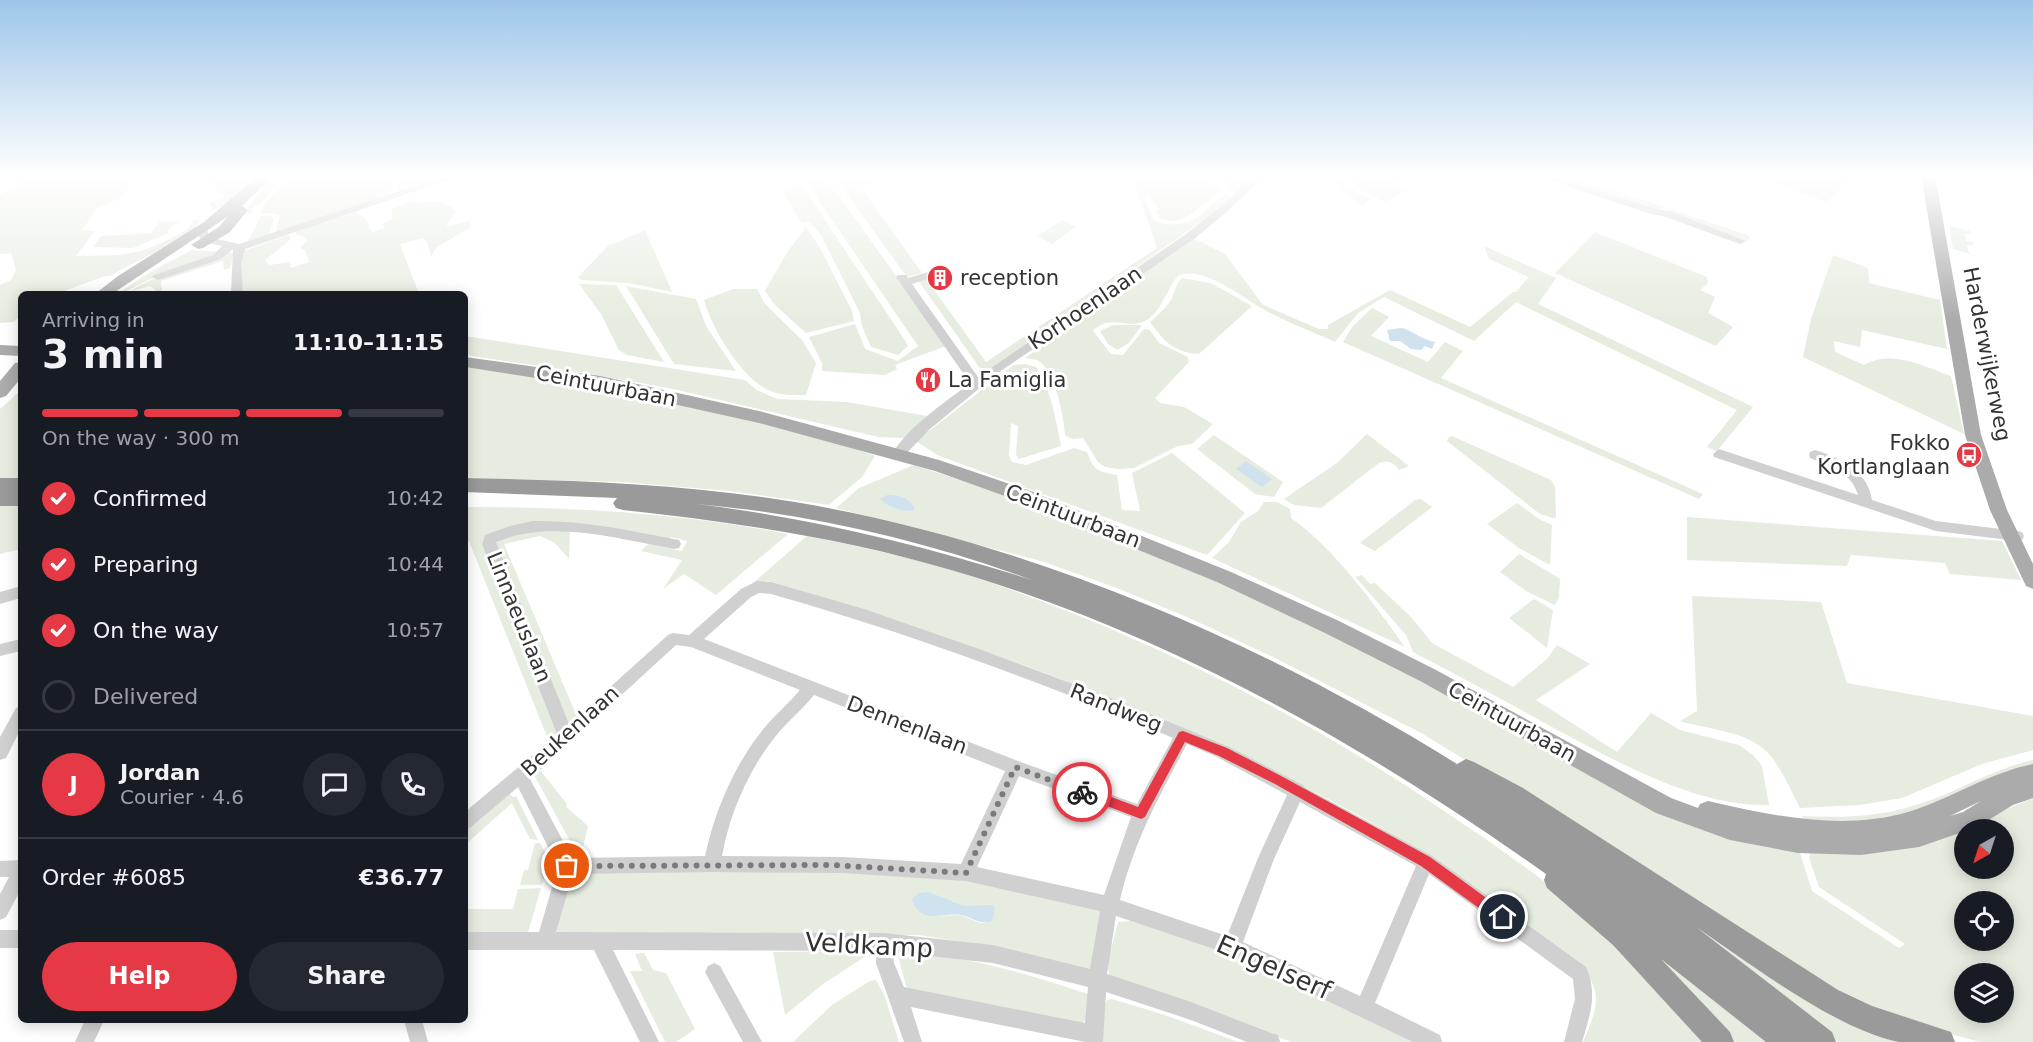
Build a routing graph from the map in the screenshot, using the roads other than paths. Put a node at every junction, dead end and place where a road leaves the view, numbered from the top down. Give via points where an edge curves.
1 (231, 224) edge
2 (303, 224) edge
3 (1204, 224) edge
4 (1694, 224) edge
5 (1936, 224) edge
6 (1942, 224) edge
7 (222, 235) junction
8 (1741, 241) dead end
9 (945, 270) dead end
10 (158, 277) dead end
11 (106, 291) edge
12 (117, 291) edge
13 (237, 291) edge
14 (0, 338) edge
15 (18, 339) edge
16 (0, 350) edge
17 (18, 351) edge
18 (468, 362) edge
19 (18, 371) edge
20 (976, 383) junction
21 (18, 384) edge
22 (0, 392) edge
23 (0, 404) edge
24 (1719, 454) dead end
25 (897, 455) junction
26 (1815, 455) dead end
27 (0, 484) edge
28 (468, 484) edge
29 (18, 485) edge
30 (468, 498) edge
31 (0, 499) edge
32 (18, 499) edge
33 (1866, 504) junction
34 (799, 518) junction
35 (833, 524) junction
36 (2014, 535) junction
37 (674, 544) dead end
38 (2033, 564) edge
39 (2033, 581) edge
40 (18, 593) edge
41 (0, 598) edge
42 (673, 639) joint
43 (692, 641) junction
44 (18, 646) edge
45 (0, 650) edge
46 (810, 688) junction
47 (18, 719) edge
48 (1374, 726) junction
49 (566, 736) junction
50 (1183, 736) junction
51 (0, 753) edge
52 (1396, 758) junction
53 (1015, 767) junction
54 (2033, 774) edge
55 (521, 777) junction
56 (2033, 788) edge
57 (1297, 790) junction
58 (1638, 790) junction
59 (1141, 813) junction
60 (468, 819) edge
61 (1426, 862) junction
62 (712, 864) junction
63 (567, 866) junction
64 (0, 869) edge
65 (18, 870) edge
66 (966, 873) junction
67 (18, 876) edge
68 (1110, 905) junction
69 (0, 911) edge
70 (0, 939) edge
71 (18, 939) edge
72 (598, 939) junction
73 (468, 941) edge
74 (545, 941) junction
75 (884, 942) junction
76 (1232, 946) junction
77 (714, 972) dead end
78 (1097, 980) junction
79 (898, 995) junction
80 (1364, 1007) junction
81 (94, 1023) edge
82 (414, 1023) edge
83 (1094, 1038) edge
84 (1262, 1041) edge
85 (84, 1042) edge
86 (419, 1042) edge
87 (650, 1042) edge
88 (753, 1042) edge
89 (913, 1042) edge
90 (1433, 1042) edge
91 (1573, 1042) edge
92 (1720, 1042) edge
93 (1788, 1042) edge
94 (1822, 1042) edge
95 (1941, 1042) edge

1 - 7 main road
2 - 7 street via 273,233
3 - 20 street, Korhoenlaan
4 - 8 street
5 - 36 main road, Harderwijkerweg via 1973,435 1984,474
6 - 36 main road, Harderwijkerweg via 1980,436
7 - 10 street via 217,257
7 - 11 main road via 145,264
7 - 12 main road
7 - 13 street via 236,264
9 - 20 street via 904,280
14 - 15 main road
16 - 17 main road
18 - 25 main road, Ceintuurbaan via 601,382 759,417
19 - 22 main road
20 - 25 street, Korhoenlaan via 908,440
21 - 23 main road
24 - 33 street
25 - 58 main road, Ceintuurbaan via 1022,495 1235,582 1429,676
26 - 33 street via 1857,477 1866,492
27 - 29 highway
28 - 34 highway via 627,490 749,503
30 - 34 highway via 614,502
31 - 32 highway
33 - 36 street via 1936,526
34 - 35 highway
35 - 48 highway via 991,557 1127,605 1273,671
35 - 52 highway via 1014,581 1118,619 1262,685
36 - 38 main road, Harderwijkerweg
36 - 39 main road, Harderwijkerweg
37 - 49 street, Linnaeuslaan via 567,525 524,528 490,539
40 - 41 street
42 - 43 street, Dennenlaan
42 - 49 street, Beukenlaan
43 - 46 street, Dennenlaan
43 - 50 street, Randweg via 746,593 757,587 771,588 974,653
44 - 45 street
46 - 53 street, Dennenlaan
46 - 62 street via 770,732 740,778 725,813
47 - 51 street
48 - 94 highway via 1592,866
48 - 95 highway via 1484,777 1829,999 1868,1018
49 - 55 street, Beukenlaan
50 - 57 street, Randweg
50 - 59 street
52 - 92 highway via 1592,909 1654,968
52 - 93 highway via 1575,878
53 - 59 street, Dennenlaan
53 - 66 street
54 - 58 main road, Ceintuurbaan via 1907,822 1863,829 1751,822
55 - 60 street, Beukenlaan
55 - 63 street
56 - 58 main road, Ceintuurbaan via 2006,798 1969,820 1919,836 1861,844 1798,842 1730,830 1664,806
57 - 61 street, Randweg
57 - 76 street
59 - 68 street
61 - 80 street
61 - 91 street, Randweg via 1580,973 1586,988 1585,1003
62 - 63 street
62 - 66 street via 843,865
63 - 74 street
64 - 65 street
66 - 68 street
67 - 69 street
68 - 76 street, Engelserf
68 - 78 street
70 - 71 street
72 - 74 street, Veldkamp
72 - 75 street, Veldkamp
72 - 87 street
73 - 74 street, Veldkamp
75 - 78 street, Veldkamp via 993,954
75 - 79 street via 885,963
76 - 80 street, Engelserf
77 - 88 street
78 - 83 street
78 - 84 street, Veldkamp via 1191,1011
79 - 83 street
79 - 89 street
80 - 90 street, Engelserf
81 - 85 street
82 - 86 street

